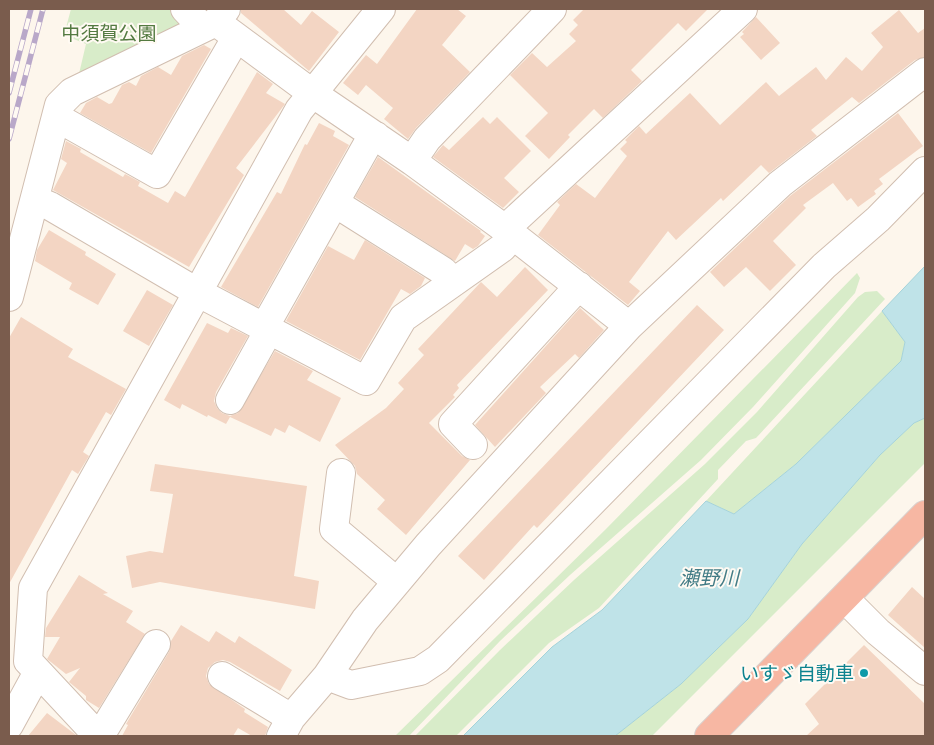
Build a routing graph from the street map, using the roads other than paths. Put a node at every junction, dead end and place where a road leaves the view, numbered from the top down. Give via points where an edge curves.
1 (381, 9) edge
2 (552, 9) edge
3 (743, 9) edge
4 (213, 21) edge
5 (925, 72) edge
6 (312, 94) junction
7 (56, 117) junction
8 (376, 136) junction
9 (412, 161) junction
10 (925, 171) edge
11 (36, 200) junction
12 (335, 203) junction
13 (509, 232) junction
14 (454, 282) junction
15 (579, 286) junction
16 (198, 292) junction
17 (9, 297) edge
18 (629, 326) junction
19 (267, 329) junction
20 (230, 400) dead end
21 (473, 445) dead end
22 (341, 473) dead end
23 (925, 516) edge
24 (397, 582) junction
25 (845, 599) junction
26 (156, 644) dead end
27 (925, 671) edge
28 (38, 672) junction
29 (222, 676) dead end
30 (327, 676) junction
31 (9, 725) edge
32 (286, 727) edge
33 (99, 736) edge
34 (708, 736) edge

1 - 6 street
2 - 9 street via 427,139
3 - 13 street
4 - 6 street
4 - 7 street via 72,92 59,105
4 - 7 street via 157,174
5 - 18 street via 780,184
6 - 8 street
6 - 16 street via 299,110
7 - 11 street
8 - 9 street
8 - 12 street via 367,145
9 - 13 street
10 - 30 street via 878,219 824,266 438,659 420,671 351,685
11 - 16 street
11 - 17 street
12 - 14 street via 443,271
12 - 19 street
13 - 14 street via 502,248
13 - 15 street
14 - 19 street via 403,318 366,381
15 - 18 street
15 - 21 street via 453,424
16 - 19 street
16 - 28 street via 33,588 28,661
18 - 24 street
19 - 20 street
22 - 24 street via 334,529
23 - 25 highway
24 - 30 street via 365,620
25 - 27 street
25 - 34 highway
26 - 33 street
28 - 31 street
28 - 33 street
29 - 32 street
30 - 32 street

